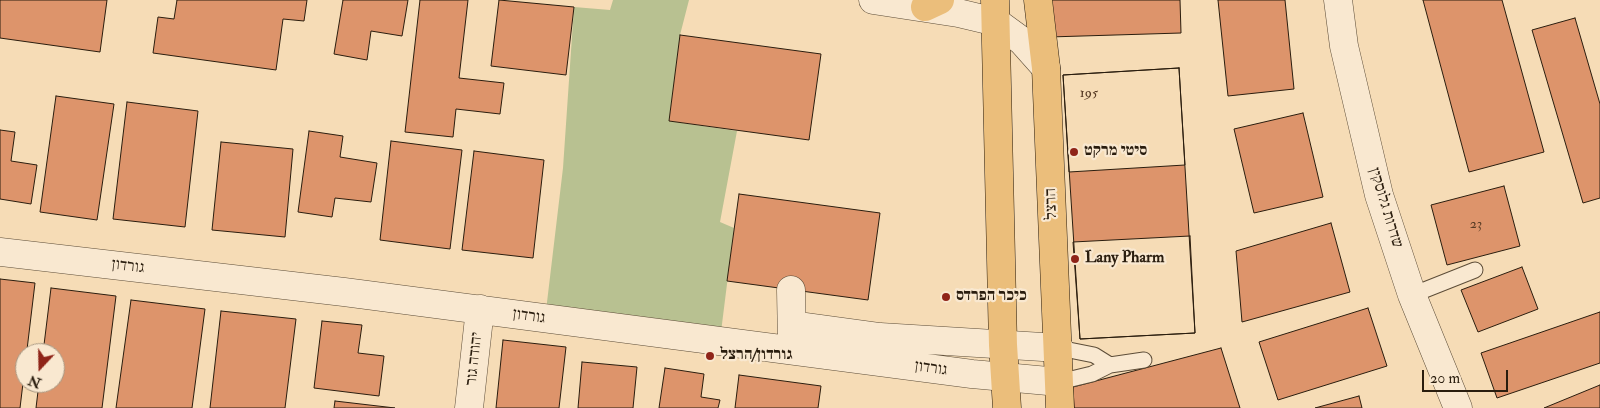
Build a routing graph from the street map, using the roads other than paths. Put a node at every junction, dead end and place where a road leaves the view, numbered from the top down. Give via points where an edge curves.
1 (873, 0) edge
2 (1038, 0) edge
3 (1338, 0) edge
4 (932, 4) edge
5 (995, 11) edge
6 (1046, 68) junction
7 (0, 252) edge
8 (1475, 270) dead end
9 (791, 290) dead end
10 (1412, 295) junction
11 (480, 309) junction
12 (792, 337) junction
13 (1003, 345) junction
14 (1059, 348) junction
15 (1144, 360) dead end
16 (1110, 365) junction
17 (1005, 378) junction
18 (1060, 395) edge
19 (469, 408) edge
20 (1007, 408) edge
21 (1458, 408) edge

1 - 4 street
2 - 6 main road, הרצל
3 - 10 street, שדרות גלוסקין via 1344,46 1379,195
4 - 5 street
5 - 6 street
5 - 13 main road
6 - 14 main road, הרצל
7 - 11 street, גורדון
8 - 10 lane
9 - 12 street
10 - 21 street, שדרות גלוסקין
11 - 12 street, גורדון
11 - 19 street, יהודה גור
12 - 13 street via 880,337
12 - 17 street, גורדון
13 - 14 street
13 - 17 main road
14 - 16 lane via 1094,355
14 - 18 main road, הרצל
15 - 16 lane
16 - 18 lane
17 - 18 street, גורדון
17 - 20 main road

